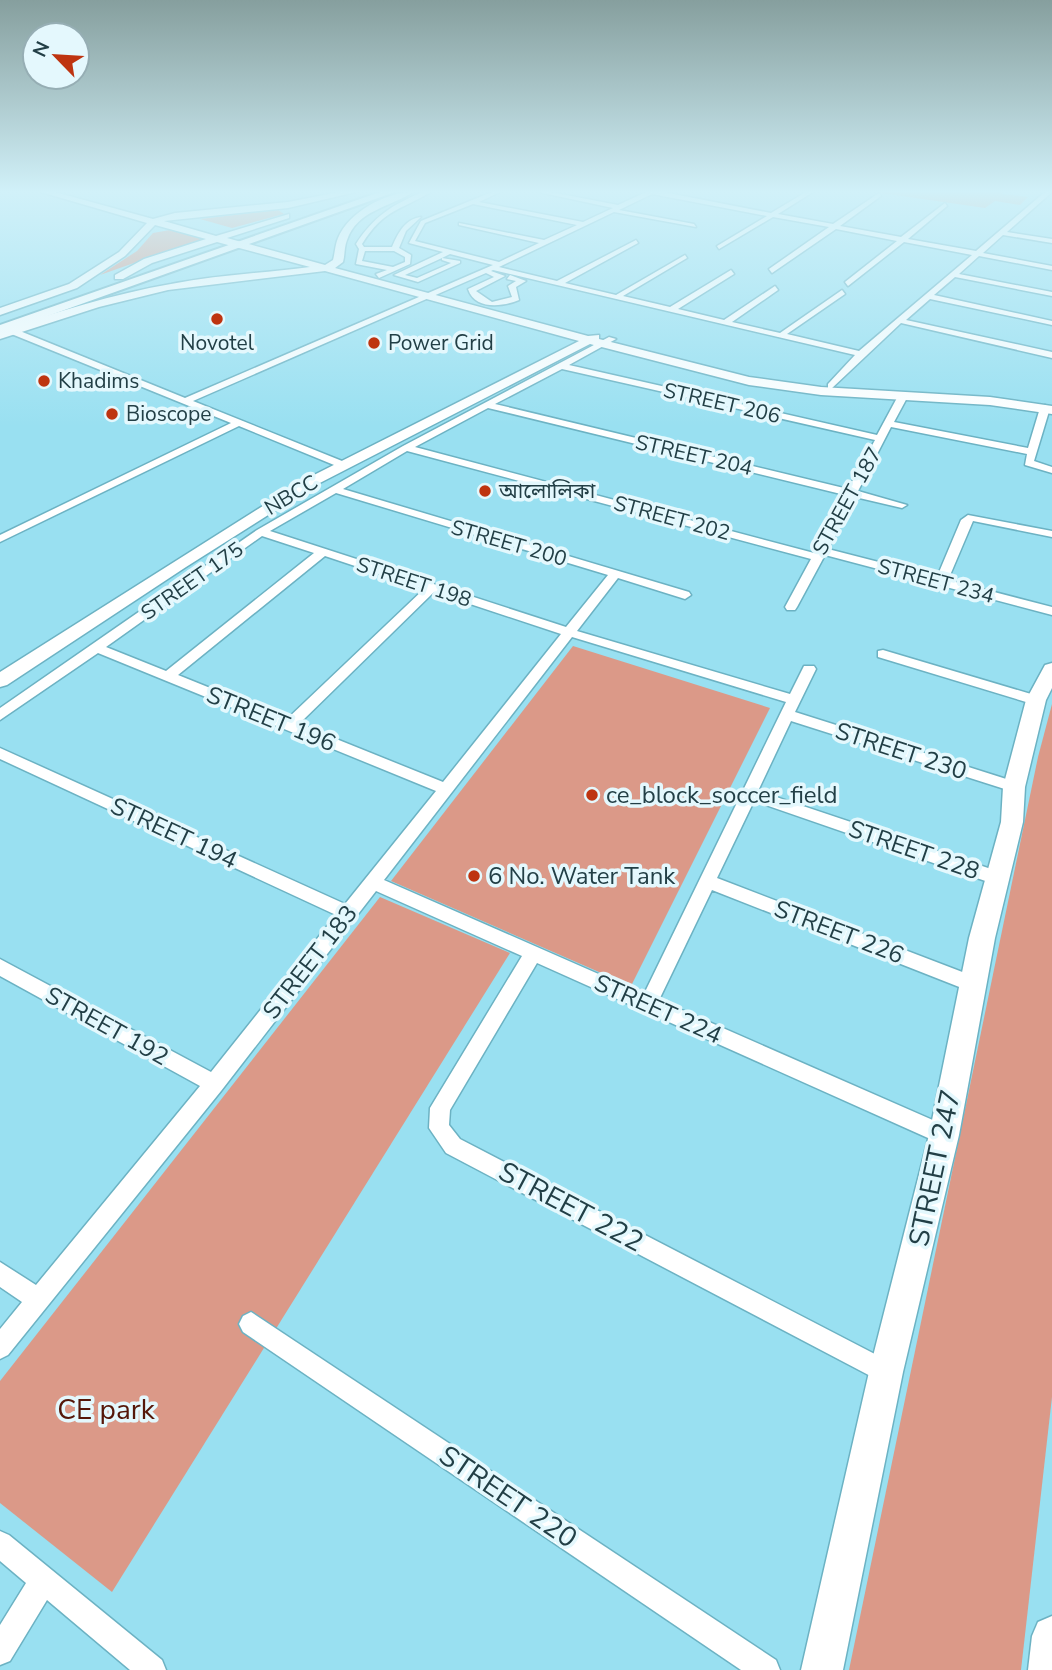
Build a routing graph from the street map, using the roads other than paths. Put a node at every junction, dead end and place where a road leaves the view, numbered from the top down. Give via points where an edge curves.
1 (98, 270) edge
2 (143, 270) edge
3 (157, 270) edge
4 (297, 270) edge
5 (346, 270) edge
6 (350, 270) edge
7 (388, 270) edge
8 (405, 270) edge
9 (409, 270) edge
10 (430, 270) edge
11 (487, 270) edge
12 (511, 270) edge
13 (584, 270) edge
14 (663, 270) edge
15 (864, 270) edge
16 (960, 270) edge
17 (483, 272) junction
18 (731, 272) dead end
19 (954, 275) junction
20 (501, 276) junction
21 (401, 278) junction
22 (559, 283) junction
23 (848, 284) dead end
24 (775, 288) dead end
25 (842, 292) dead end
26 (432, 294) junction
27 (1052, 294) edge
28 (928, 296) junction
29 (617, 297) junction
30 (671, 310) junction
31 (0, 312) edge
32 (0, 319) edge
33 (901, 321) junction
34 (725, 323) junction
35 (1052, 323) edge
36 (6, 330) edge
37 (0, 335) edge
38 (780, 336) junction
39 (594, 338) junction
40 (861, 354) junction
41 (1052, 355) edge
42 (562, 366) junction
43 (831, 386) junction
44 (903, 396) junction
45 (185, 401) junction
46 (486, 405) junction
47 (1049, 407) edge
48 (240, 422) junction
49 (888, 424) junction
50 (881, 439) junction
51 (406, 448) junction
52 (1032, 452) junction
53 (337, 462) junction
54 (1052, 470) edge
55 (333, 489) junction
56 (852, 493) junction
57 (902, 505) dead end
58 (261, 532) junction
59 (1052, 534) edge
60 (0, 539) edge
61 (323, 552) junction
62 (818, 554) junction
63 (615, 574) junction
64 (941, 582) junction
65 (432, 588) junction
66 (685, 595) dead end
67 (791, 607) dead end
68 (1052, 611) edge
69 (568, 632) junction
70 (97, 648) junction
71 (883, 654) dead end
72 (0, 663) edge
73 (809, 669) dead end
74 (1052, 669) edge
75 (167, 677) junction
76 (0, 681) edge
77 (1036, 700) junction
78 (792, 707) junction
79 (0, 715) edge
80 (289, 726) junction
81 (0, 753) edge
82 (1014, 787) junction
83 (446, 789) junction
84 (751, 794) junction
85 (997, 878) junction
86 (707, 881) junction
87 (373, 883) junction
88 (348, 914) junction
89 (533, 954) junction
90 (0, 967) edge
91 (972, 984) junction
92 (648, 1005) junction
93 (214, 1084) junction
94 (944, 1135) junction
95 (0, 1273) edge
96 (38, 1300) junction
97 (251, 1324) dead end
98 (0, 1348) edge
99 (886, 1372) junction
100 (0, 1544) edge
101 (43, 1581) junction
102 (1052, 1636) edge
103 (0, 1651) edge
104 (152, 1670) edge
105 (766, 1670) edge
106 (822, 1670) edge
107 (1049, 1670) edge

1 - 31 street via 73,286
2 - 32 main road
3 - 36 main road
4 - 36 street via 160,289
5 - 26 street
6 - 21 street
7 - 21 street
8 - 21 street
9 - 21 street via 398,275
10 - 21 street
11 - 17 street
12 - 22 street
13 - 22 street
14 - 29 street
15 - 23 street
16 - 19 street
17 - 20 street
17 - 26 street
18 - 30 street
19 - 27 street
19 - 28 street
20 - 20 street via 471,291 471,292 496,306 516,298 512,286 522,281
21 - 26 street
22 - 29 street
24 - 34 street
25 - 38 street
26 - 39 street
26 - 45 street
28 - 33 street
28 - 35 street
29 - 30 street
30 - 34 street
33 - 40 street
33 - 41 street
34 - 38 street
36 - 37 street
36 - 45 street
38 - 40 street
39 - 42 street, STREET 175
39 - 43 street via 747,374
39 - 44 street via 749,381
39 - 53 street, NBCC
40 - 43 street
42 - 46 street, STREET 175
42 - 50 street, STREET 206
43 - 47 street via 961,392
44 - 47 street
44 - 49 street, STREET 187
45 - 48 street
46 - 51 street, STREET 175
46 - 56 street, STREET 204
47 - 52 street
48 - 53 street
48 - 60 street
49 - 50 street, STREET 187
49 - 52 street
50 - 56 street, STREET 187
51 - 55 street, STREET 175
51 - 62 street, STREET 202
52 - 54 street via 1030,465
53 - 72 street via 74,613
53 - 76 street, NBCC
55 - 58 street, STREET 175
55 - 63 street, STREET 200
56 - 57 street, STREET 204
56 - 62 street, STREET 187
58 - 61 street, STREET 198
58 - 70 street, STREET 175
59 - 64 street via 972,517 966,520
61 - 65 street, STREET 198
61 - 75 street
62 - 64 street, STREET 234
62 - 67 street, STREET 187
63 - 66 street, STREET 200
63 - 69 street, STREET 183
64 - 68 street, STREET 234
65 - 69 street, STREET 198
65 - 80 street
69 - 78 street, STREET 230
69 - 83 street, STREET 183
70 - 75 street, STREET 196
70 - 79 street, STREET 175
71 - 77 street
73 - 78 street
74 - 77 street, STREET 247
75 - 80 street, STREET 196
77 - 82 street, STREET 247
78 - 82 street, STREET 230
78 - 84 street
80 - 83 street, STREET 196
81 - 88 street, STREET 194
82 - 85 street, STREET 247 via 1012,822
83 - 87 street, STREET 183
84 - 85 street, STREET 228
84 - 86 street
85 - 91 street, STREET 247
86 - 91 street, STREET 226
86 - 92 street
87 - 88 street, STREET 183
87 - 89 street, STREET 224
88 - 93 street, STREET 183
89 - 92 street, STREET 224
89 - 99 street, STREET 222 via 440,1108 439,1128 453,1146
90 - 93 street, STREET 192
91 - 94 street, STREET 247
92 - 94 street, STREET 224
93 - 96 street, STREET 183
94 - 99 street, STREET 247
95 - 96 street
96 - 98 street, STREET 183
97 - 105 street, STREET 220
99 - 106 street, STREET 247
100 - 101 street
101 - 103 street
101 - 104 street
102 - 107 street

